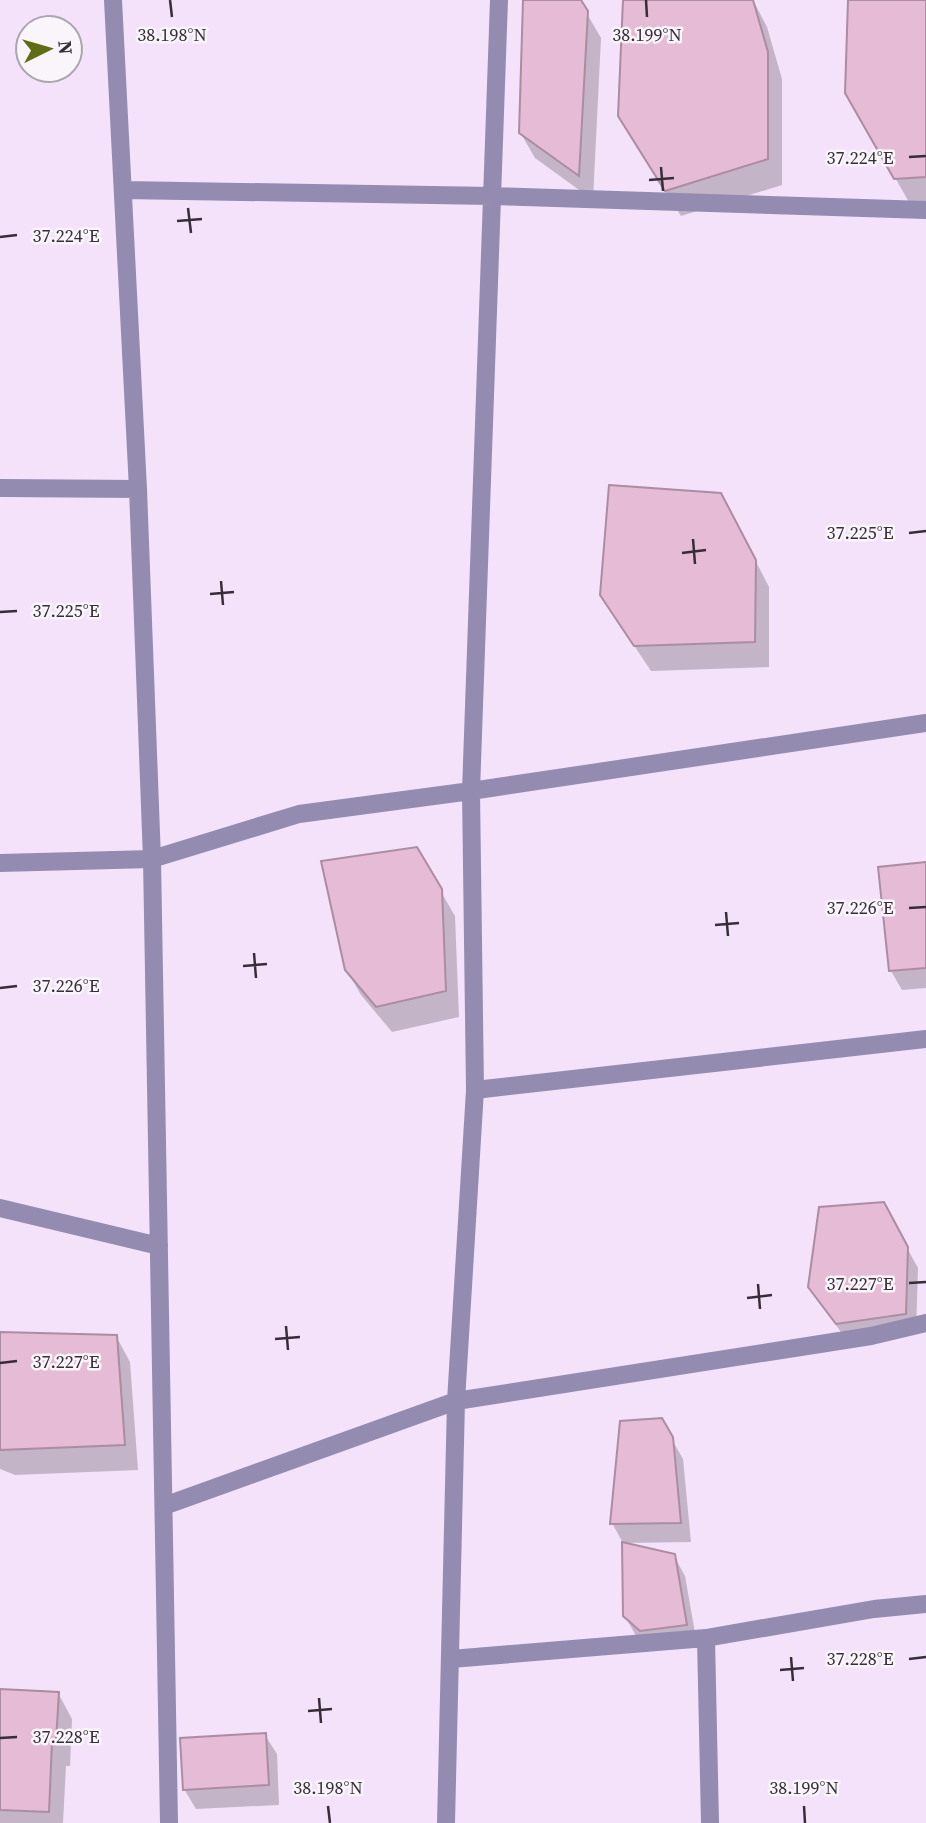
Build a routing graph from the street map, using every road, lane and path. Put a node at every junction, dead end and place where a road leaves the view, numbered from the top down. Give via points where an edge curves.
1 (113, 0) edge
2 (499, 0) edge
3 (124, 190) junction
4 (492, 197) junction
5 (926, 210) edge
6 (0, 488) edge
7 (138, 489) junction
8 (926, 723) edge
9 (471, 791) junction
10 (152, 859) junction
11 (0, 863) edge
12 (926, 1039) edge
13 (475, 1090) junction
14 (0, 1208) edge
15 (159, 1246) junction
16 (926, 1323) edge
17 (456, 1401) junction
18 (164, 1506) junction
19 (926, 1604) edge
20 (706, 1638) junction
21 (452, 1659) junction
22 (169, 1823) edge
23 (446, 1823) edge
24 (710, 1823) edge

1 - 3 street
2 - 4 street
3 - 4 street
3 - 7 street
4 - 5 street
4 - 9 street
6 - 7 street
7 - 10 street
8 - 9 street
9 - 10 street via 299,814
9 - 13 street
10 - 11 street
10 - 15 street
12 - 13 street
13 - 17 street
14 - 15 street
15 - 18 street
16 - 17 street via 871,1336
17 - 18 street
17 - 21 street
18 - 22 street
19 - 20 street
20 - 21 street
20 - 24 street
21 - 23 street

